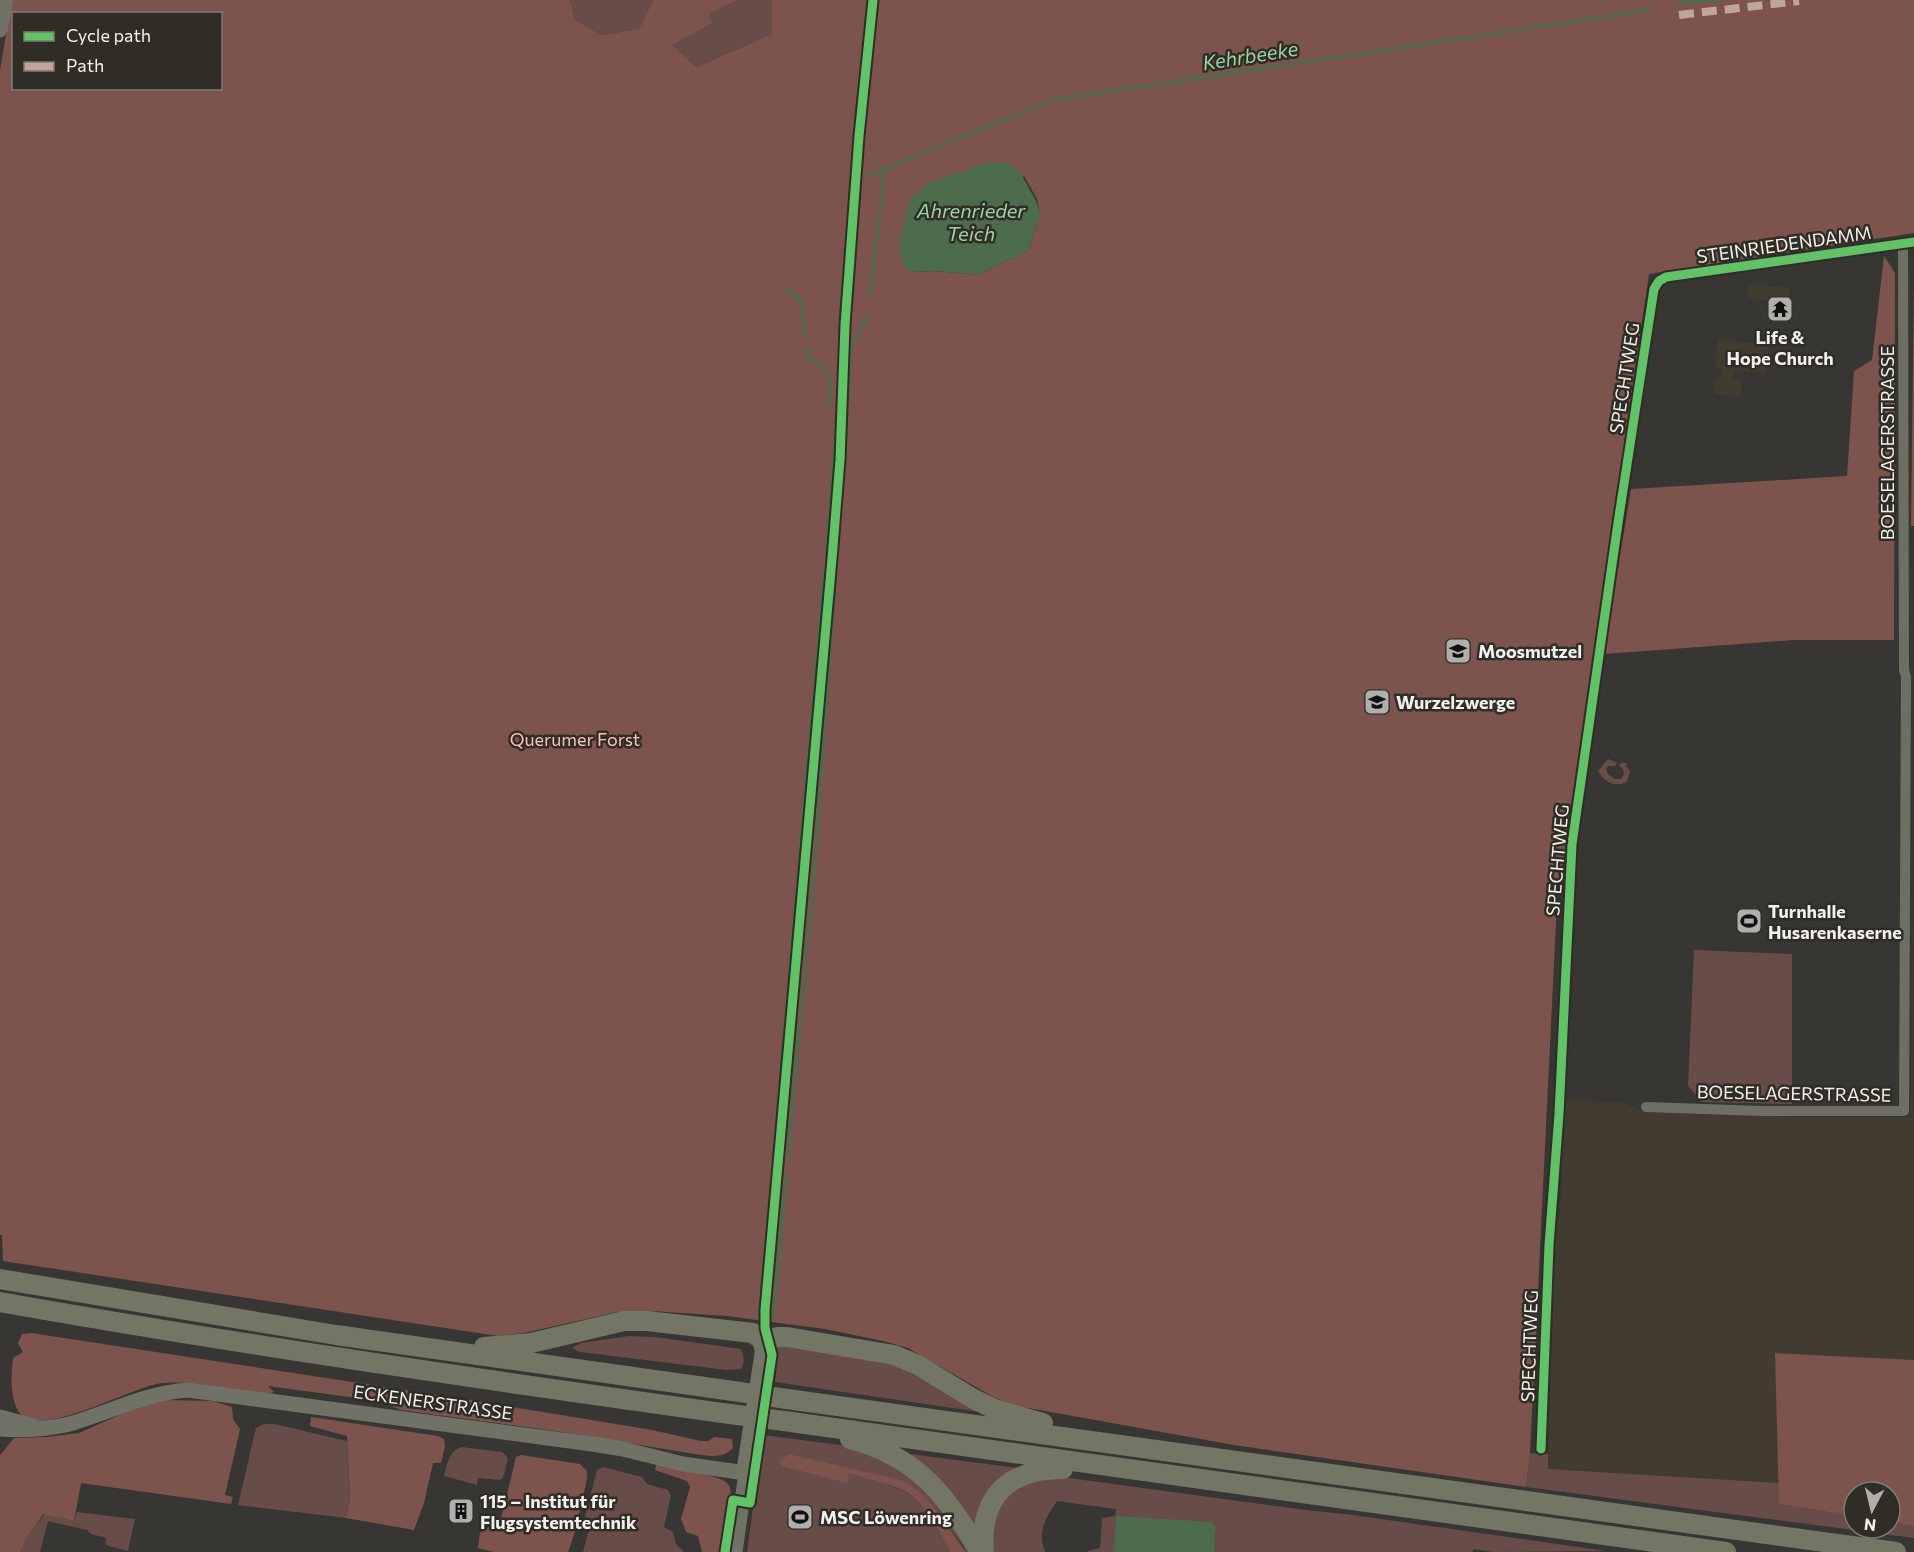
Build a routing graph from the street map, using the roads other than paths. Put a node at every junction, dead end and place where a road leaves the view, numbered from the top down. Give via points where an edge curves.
1 (6, 0) edge
2 (0, 30) edge
3 (1908, 243) edge
4 (1659, 281) joint
5 (1909, 571) edge
6 (1909, 1089) edge
7 (1646, 1107) dead end
8 (0, 1279) edge
9 (0, 1302) edge
10 (763, 1343) junction
11 (436, 1350) junction
12 (0, 1417) edge
13 (788, 1422) junction
14 (38, 1428) junction
15 (0, 1429) edge
16 (1099, 1442) junction
17 (1542, 1449) dead end
18 (1123, 1468) junction
19 (746, 1473) junction
20 (735, 1552) edge
21 (982, 1552) edge
22 (1726, 1552) edge
23 (1896, 1552) edge

1 - 2 main road
3 - 4 street, STEINRIEDENDAMM
3 - 5 street, BOESELAGERSTRASSE
4 - 17 street, SPECHTWEG via 1654,289 1621,501 1572,844 1549,1245
5 - 6 street, BOESELAGERSTRASSE via 1904,669
6 - 7 street, BOESELAGERSTRASSE via 1905,1111
8 - 11 highway
9 - 13 highway, bridge via 331,1358
10 - 11 highway via 750,1331 636,1321 606,1324 531,1343
10 - 16 highway via 782,1336 894,1355 992,1408 1068,1427
10 - 19 highway via 765,1351
11 - 16 highway, bridge
12 - 14 main road, ECKENERSTRASSE
13 - 18 highway
13 - 21 highway via 871,1446 913,1468 950,1504
14 - 15 main road, ECKENERSTRASSE
14 - 19 main road, ECKENERSTRASSE via 72,1424 150,1395 207,1391 592,1443 683,1464
16 - 23 highway
18 - 21 highway via 1045,1469 1013,1480 990,1507
18 - 22 highway
19 - 20 main road

